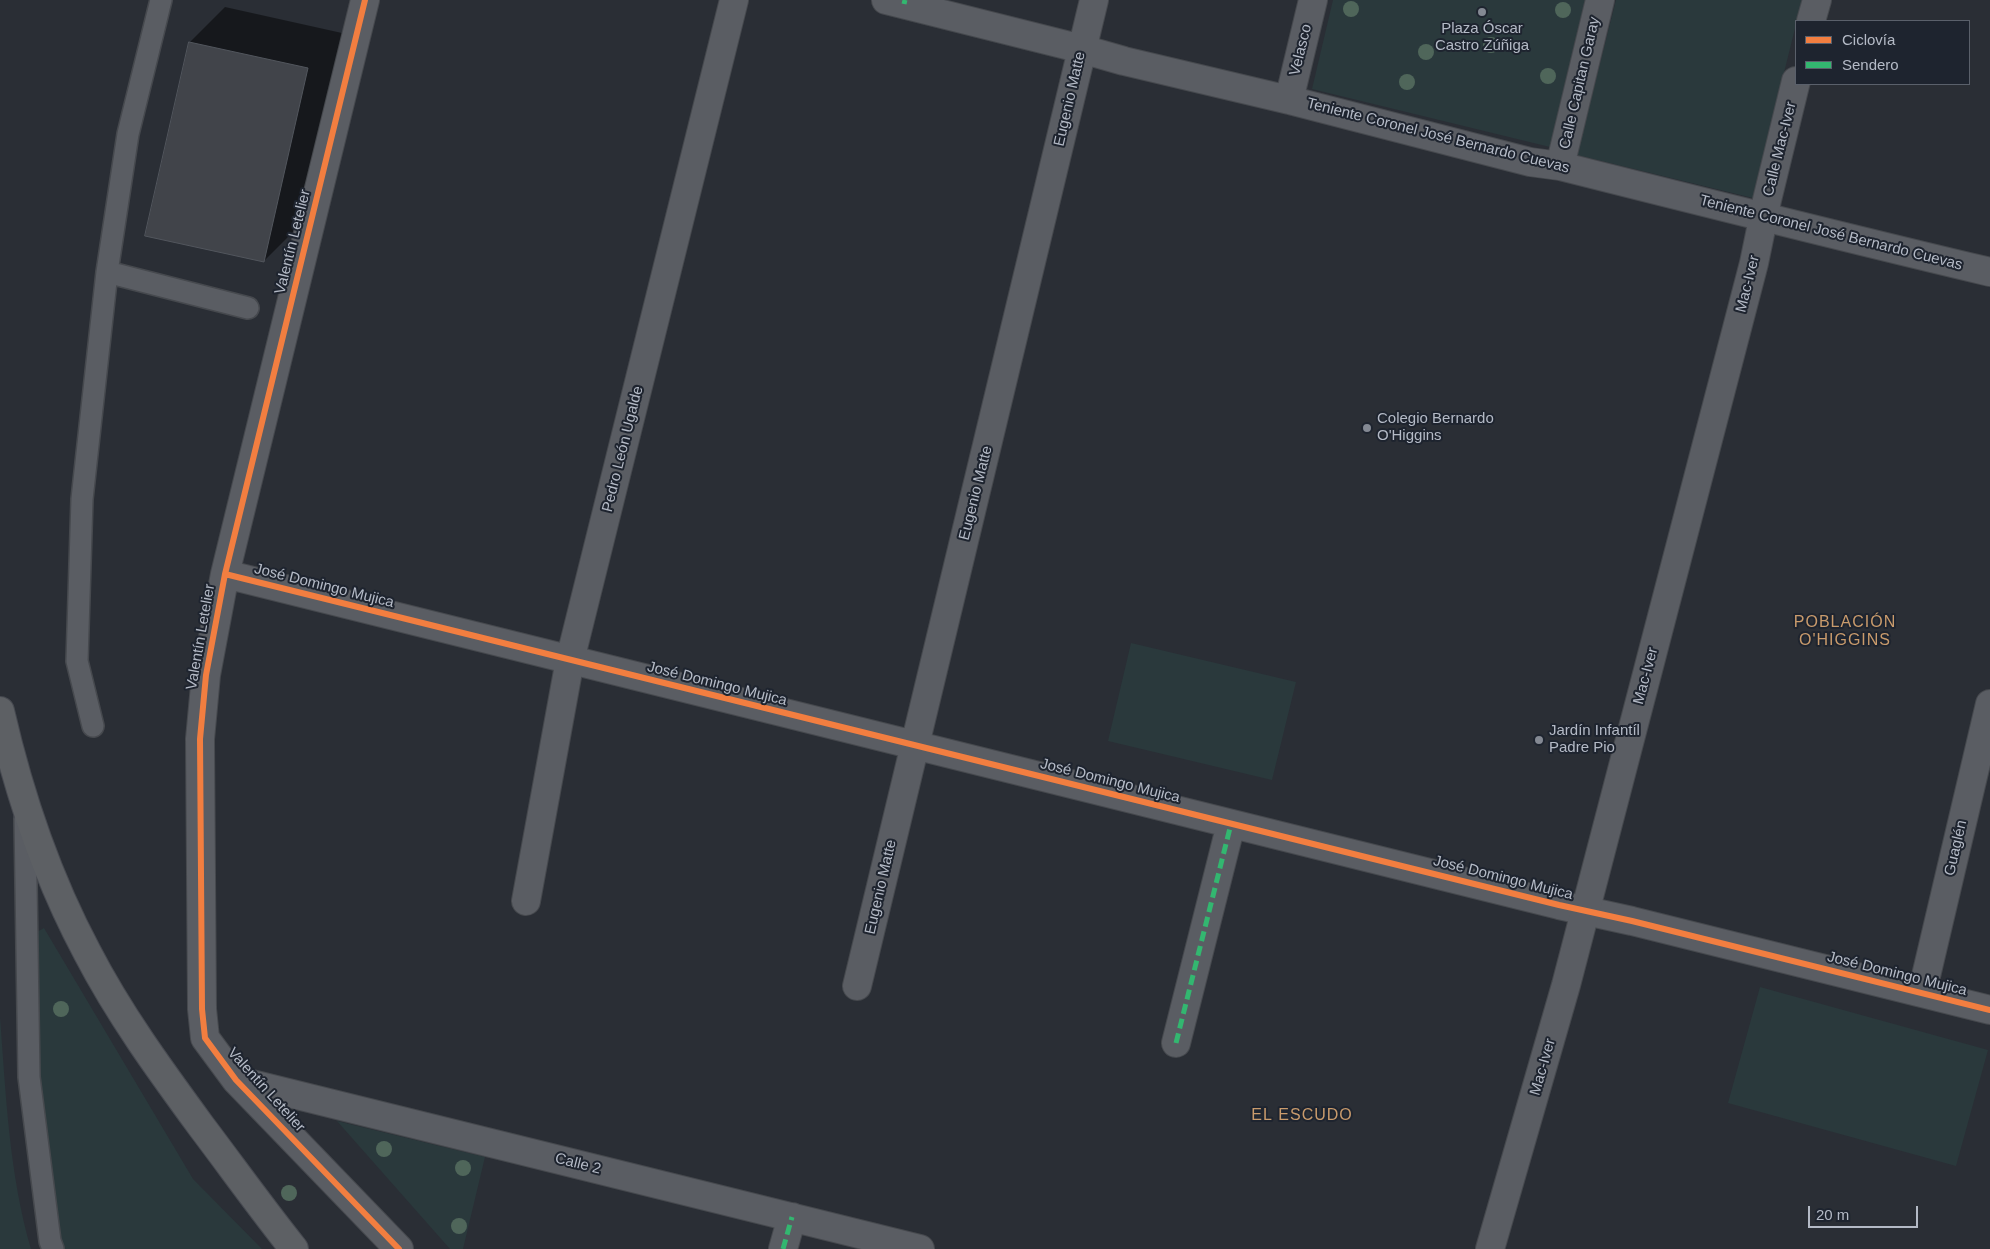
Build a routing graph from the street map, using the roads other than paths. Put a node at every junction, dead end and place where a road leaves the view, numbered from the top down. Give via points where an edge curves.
1 (161, 0) edge
2 (365, 0) edge
3 (734, 0) edge
4 (1094, 0) edge
5 (1313, 0) edge
6 (1600, 0) edge
7 (1816, 0) edge
8 (898, 1) edge
9 (1811, 20) edge
10 (1082, 49) junction
11 (1795, 85) edge
12 (1289, 100) junction
13 (1560, 166) junction
14 (1763, 216) junction
15 (107, 272) junction
16 (1990, 272) edge
17 (248, 308) dead end
18 (225, 574) junction
19 (570, 660) junction
20 (1990, 704) edge
21 (0, 711) edge
22 (93, 726) dead end
23 (914, 746) junction
24 (25, 801) junction
25 (1230, 824) junction
26 (526, 900) dead end
27 (1584, 910) junction
28 (857, 986) dead end
29 (1922, 993) junction
30 (1990, 1010) edge
31 (1176, 1043) dead end
32 (236, 1080) junction
33 (792, 1217) junction
34 (53, 1249) edge
35 (294, 1249) edge
36 (399, 1249) edge
37 (783, 1249) edge
38 (920, 1249) edge
39 (1490, 1249) edge

1 - 15 lane via 128,134
2 - 18 street, Valentín Letelier
3 - 19 street, Pedro León Ugalde
4 - 10 street, Eugenio Matte
5 - 12 street, Velasco
6 - 13 street, Calle Capitan Garay
7 - 9 street
8 - 10 street, Teniente Coronel José Bernardo Cuevas
10 - 12 street, Teniente Coronel José Bernardo Cuevas
10 - 23 street, Eugenio Matte
11 - 14 street, Calle Mac-Iver
12 - 13 street, Teniente Coronel José Bernardo Cuevas via 1530,162
13 - 14 street, Teniente Coronel José Bernardo Cuevas
14 - 16 street, Teniente Coronel José Bernardo Cuevas via 1800,228
14 - 27 street, Mac-Iver via 1754,263
15 - 17 lane
15 - 22 lane via 82,499 78,583 77,661
18 - 19 street, José Domingo Mujica
18 - 32 street, Valentín Letelier via 206,675 200,739 202,1009 205,1038
19 - 23 street, José Domingo Mujica
19 - 26 street, Pedro León Ugalde
20 - 29 street, Guaglén
21 - 24 highway
23 - 25 street, José Domingo Mujica
23 - 28 street, Eugenio Matte
24 - 34 lane via 29,1077
24 - 35 highway via 63,904 119,1010 156,1065
25 - 27 street, José Domingo Mujica
25 - 31 street
27 - 29 street, José Domingo Mujica
27 - 39 street, Mac-Iver via 1566,986
29 - 30 street, José Domingo Mujica
32 - 33 street, Calle 2
32 - 36 street, Valentín Letelier
33 - 37 street
33 - 38 street, Calle 2

